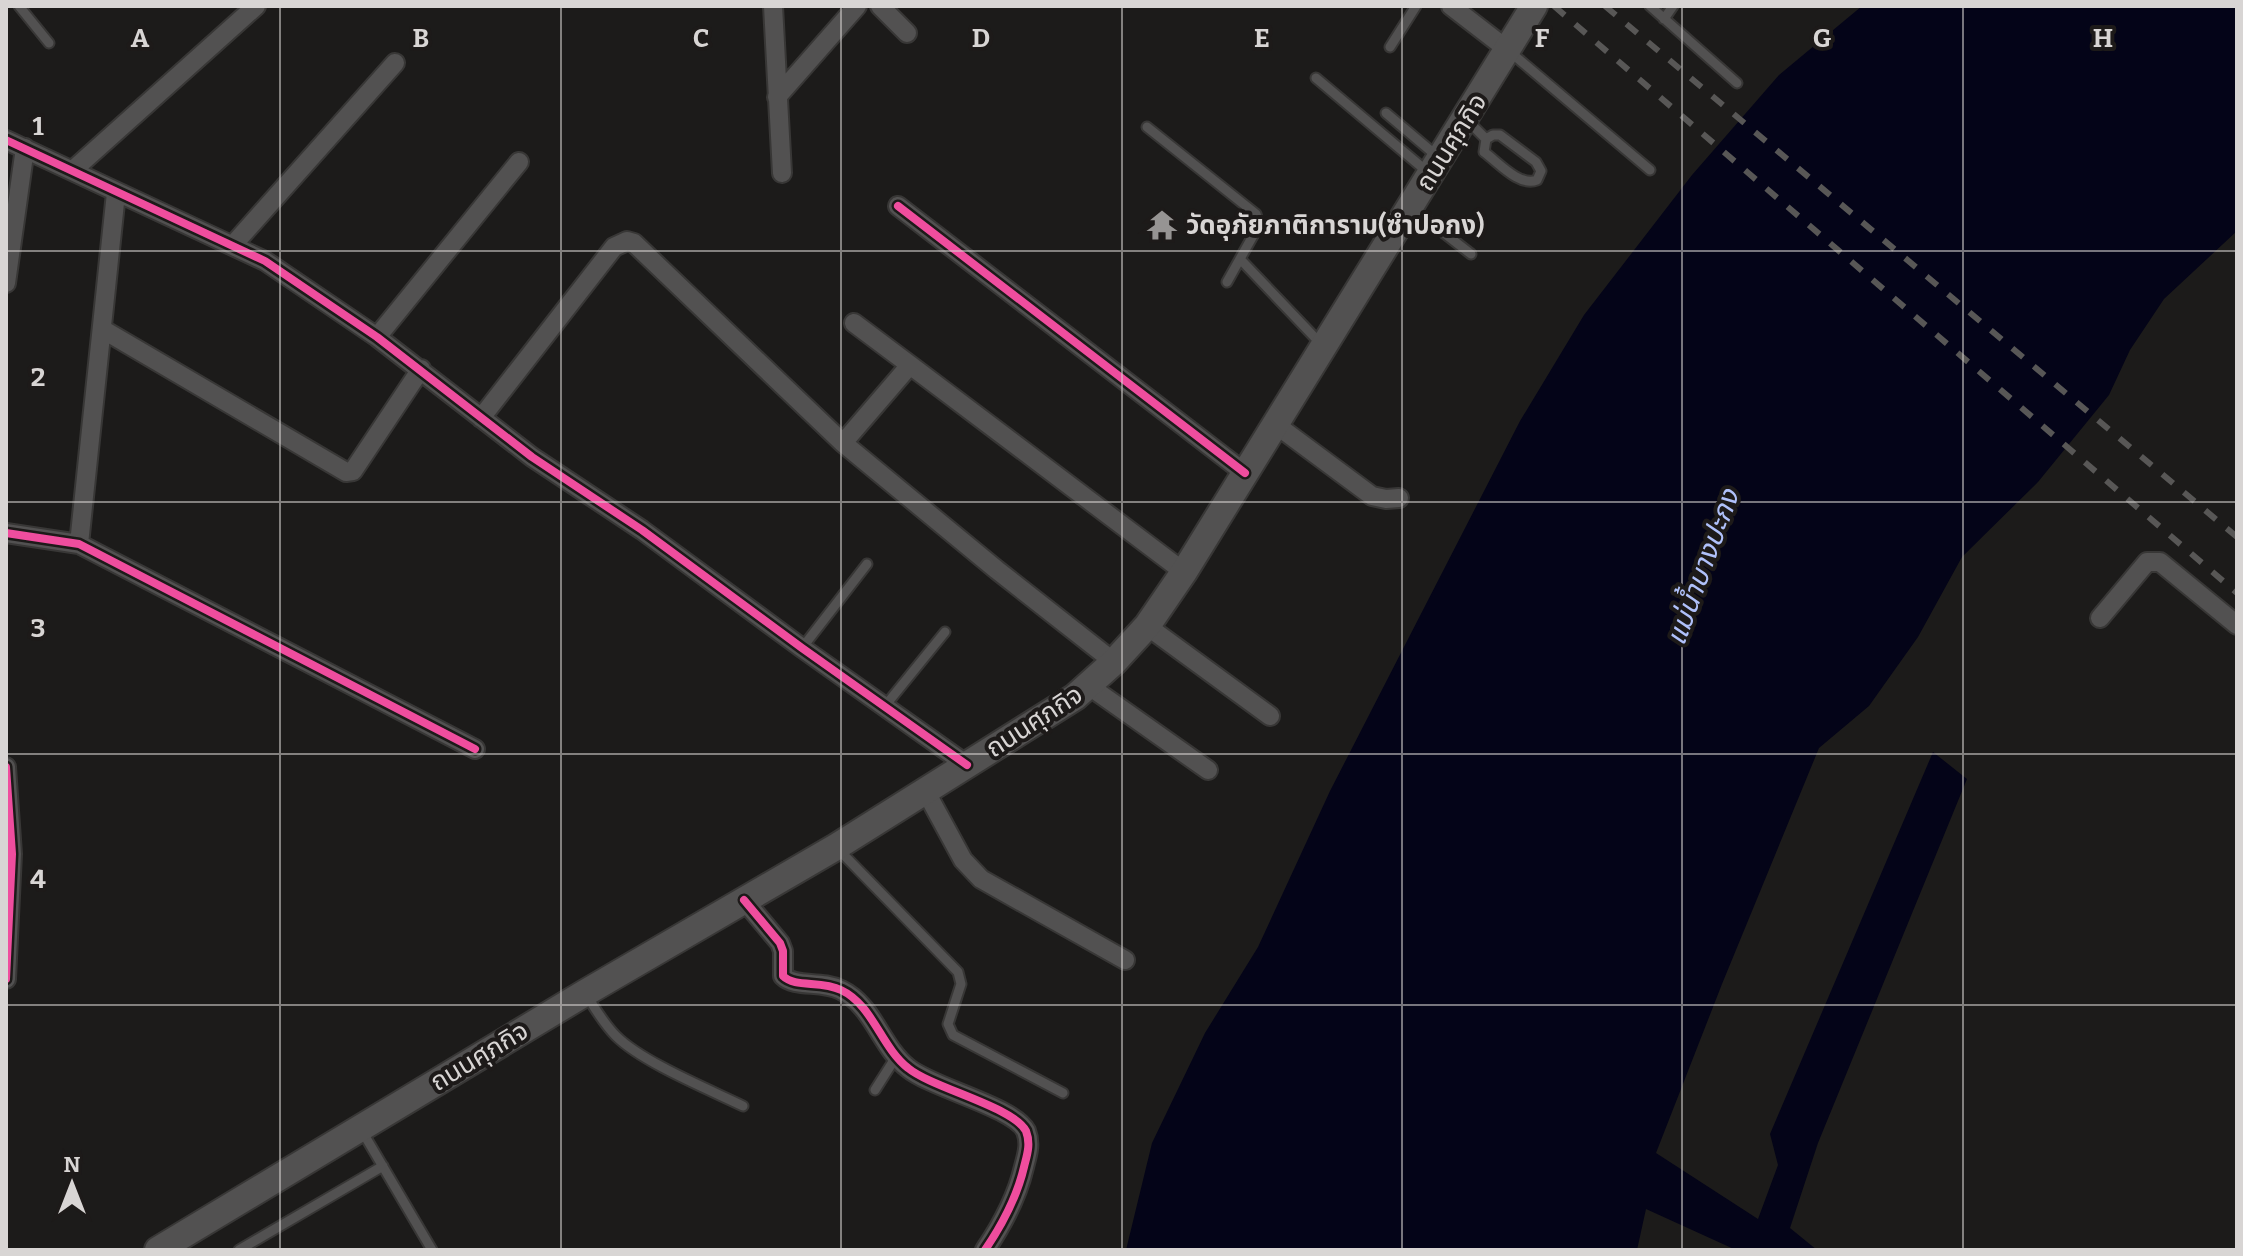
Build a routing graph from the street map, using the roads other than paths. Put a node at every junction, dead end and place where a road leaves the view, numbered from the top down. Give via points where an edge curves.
1 (19, 6) edge
2 (256, 6) edge
3 (773, 6) edge
4 (857, 6) edge
5 (880, 6) edge
6 (1416, 6) edge
7 (1451, 6) edge
8 (1534, 6) edge
9 (1650, 6) edge
10 (1673, 6) edge
11 (1664, 19) junction
12 (907, 33) dead end
13 (49, 43) dead end
14 (1390, 47) dead end
15 (1508, 50) junction
16 (395, 63) dead end
17 (1316, 78) dead end
18 (1737, 83) dead end
19 (777, 97) junction
20 (1386, 113) dead end
21 (1465, 119) junction
22 (1147, 127) dead end
23 (1486, 139) junction
24 (6, 140) edge
25 (25, 148) junction
26 (519, 162) dead end
27 (1435, 167) junction
28 (1650, 170) dead end
29 (72, 171) junction
30 (782, 173) dead end
31 (116, 193) junction
32 (898, 206) dead end
33 (1411, 207) junction
34 (233, 245) junction
35 (1471, 254) dead end
36 (1241, 260) junction
37 (1227, 282) dead end
38 (6, 283) edge
39 (854, 323) dead end
40 (102, 329) junction
41 (377, 337) junction
42 (1323, 347) junction
43 (910, 365) junction
44 (421, 369) junction
45 (481, 418) junction
46 (1275, 424) junction
47 (843, 443) junction
48 (1245, 473) junction
49 (1399, 498) dead end
50 (6, 533) edge
51 (79, 544) junction
52 (867, 564) dead end
53 (1184, 572) junction
54 (2100, 618) dead end
55 (2237, 625) edge
56 (1147, 626) junction
57 (945, 632) dead end
58 (802, 648) junction
59 (1114, 662) junction
60 (1089, 686) junction
61 (885, 706) junction
62 (1270, 716) dead end
63 (475, 749) dead end
64 (967, 765) junction
65 (6, 767) edge
66 (1208, 770) dead end
67 (925, 790) junction
68 (836, 847) junction
69 (744, 900) junction
70 (1125, 960) dead end
71 (6, 979) edge
72 (585, 993) junction
73 (896, 1057) junction
74 (875, 1090) dead end
75 (1063, 1093) dead end
76 (743, 1106) dead end
77 (360, 1128) junction
78 (383, 1166) junction
79 (158, 1250) edge
80 (239, 1250) edge
81 (432, 1250) edge
82 (985, 1250) edge

1 - 13 lane
2 - 29 street
3 - 19 street
4 - 19 street
5 - 12 street
6 - 14 lane
7 - 15 street
8 - 15 main road, ถนนศุภกิจ
9 - 11 lane
10 - 11 lane
11 - 18 lane
15 - 21 main road, ถนนศุภกิจ
15 - 28 lane
16 - 34 street
17 - 27 lane
19 - 30 street
20 - 27 lane
21 - 23 lane
21 - 27 main road, ถนนศุภกิจ
22 - 36 lane via 1256,214 1259,225
23 - 23 lane via 1484,152 1521,181 1537,180 1541,171 1536,162 1500,135
24 - 25 street
25 - 29 street
25 - 38 street
26 - 41 street
27 - 33 main road, ถนนศุภกิจ
29 - 31 street
31 - 34 street
31 - 40 street
32 - 48 street
33 - 35 lane
33 - 42 main road, ถนนศุภกิจ
34 - 41 street
36 - 37 lane
36 - 42 lane
39 - 43 street
40 - 44 street via 346,472 353,471
40 - 51 street
41 - 44 street
42 - 46 main road, ถนนศุภกิจ
43 - 47 street
43 - 53 street
44 - 45 street
45 - 47 street via 614,247 627,241
45 - 58 street
46 - 48 main road, ถนนศุภกิจ
46 - 49 street via 1372,496
47 - 59 street
48 - 53 main road, ถนนศุภกิจ
50 - 51 street
51 - 63 street
52 - 58 lane
53 - 56 main road, ถนนศุภกิจ
54 - 55 street via 2147,562 2160,562
56 - 59 main road, ถนนศุภกิจ
56 - 62 street
57 - 61 lane
58 - 61 street
59 - 60 main road, ถนนศุภกิจ
60 - 64 main road, ถนนศุภกิจ
60 - 66 street
61 - 64 street
64 - 67 main road, ถนนศุภกิจ
65 - 71 street via 12,854
67 - 68 main road, ถนนศุภกิจ
67 - 70 street via 963,860 981,879
68 - 69 main road, ถนนศุภกิจ
68 - 75 lane via 958,972 961,984 948,1024 953,1035
69 - 72 main road, ถนนศุภกิจ
69 - 73 street via 780,943 783,976 843,991 863,1009
72 - 76 lane via 618,1039
72 - 77 main road, ถนนศุภกิจ
73 - 74 lane
73 - 82 street via 913,1073 1025,1128 1029,1145 1020,1184
77 - 78 lane
77 - 79 main road, ถนนศุภกิจ
78 - 80 lane
78 - 81 lane

